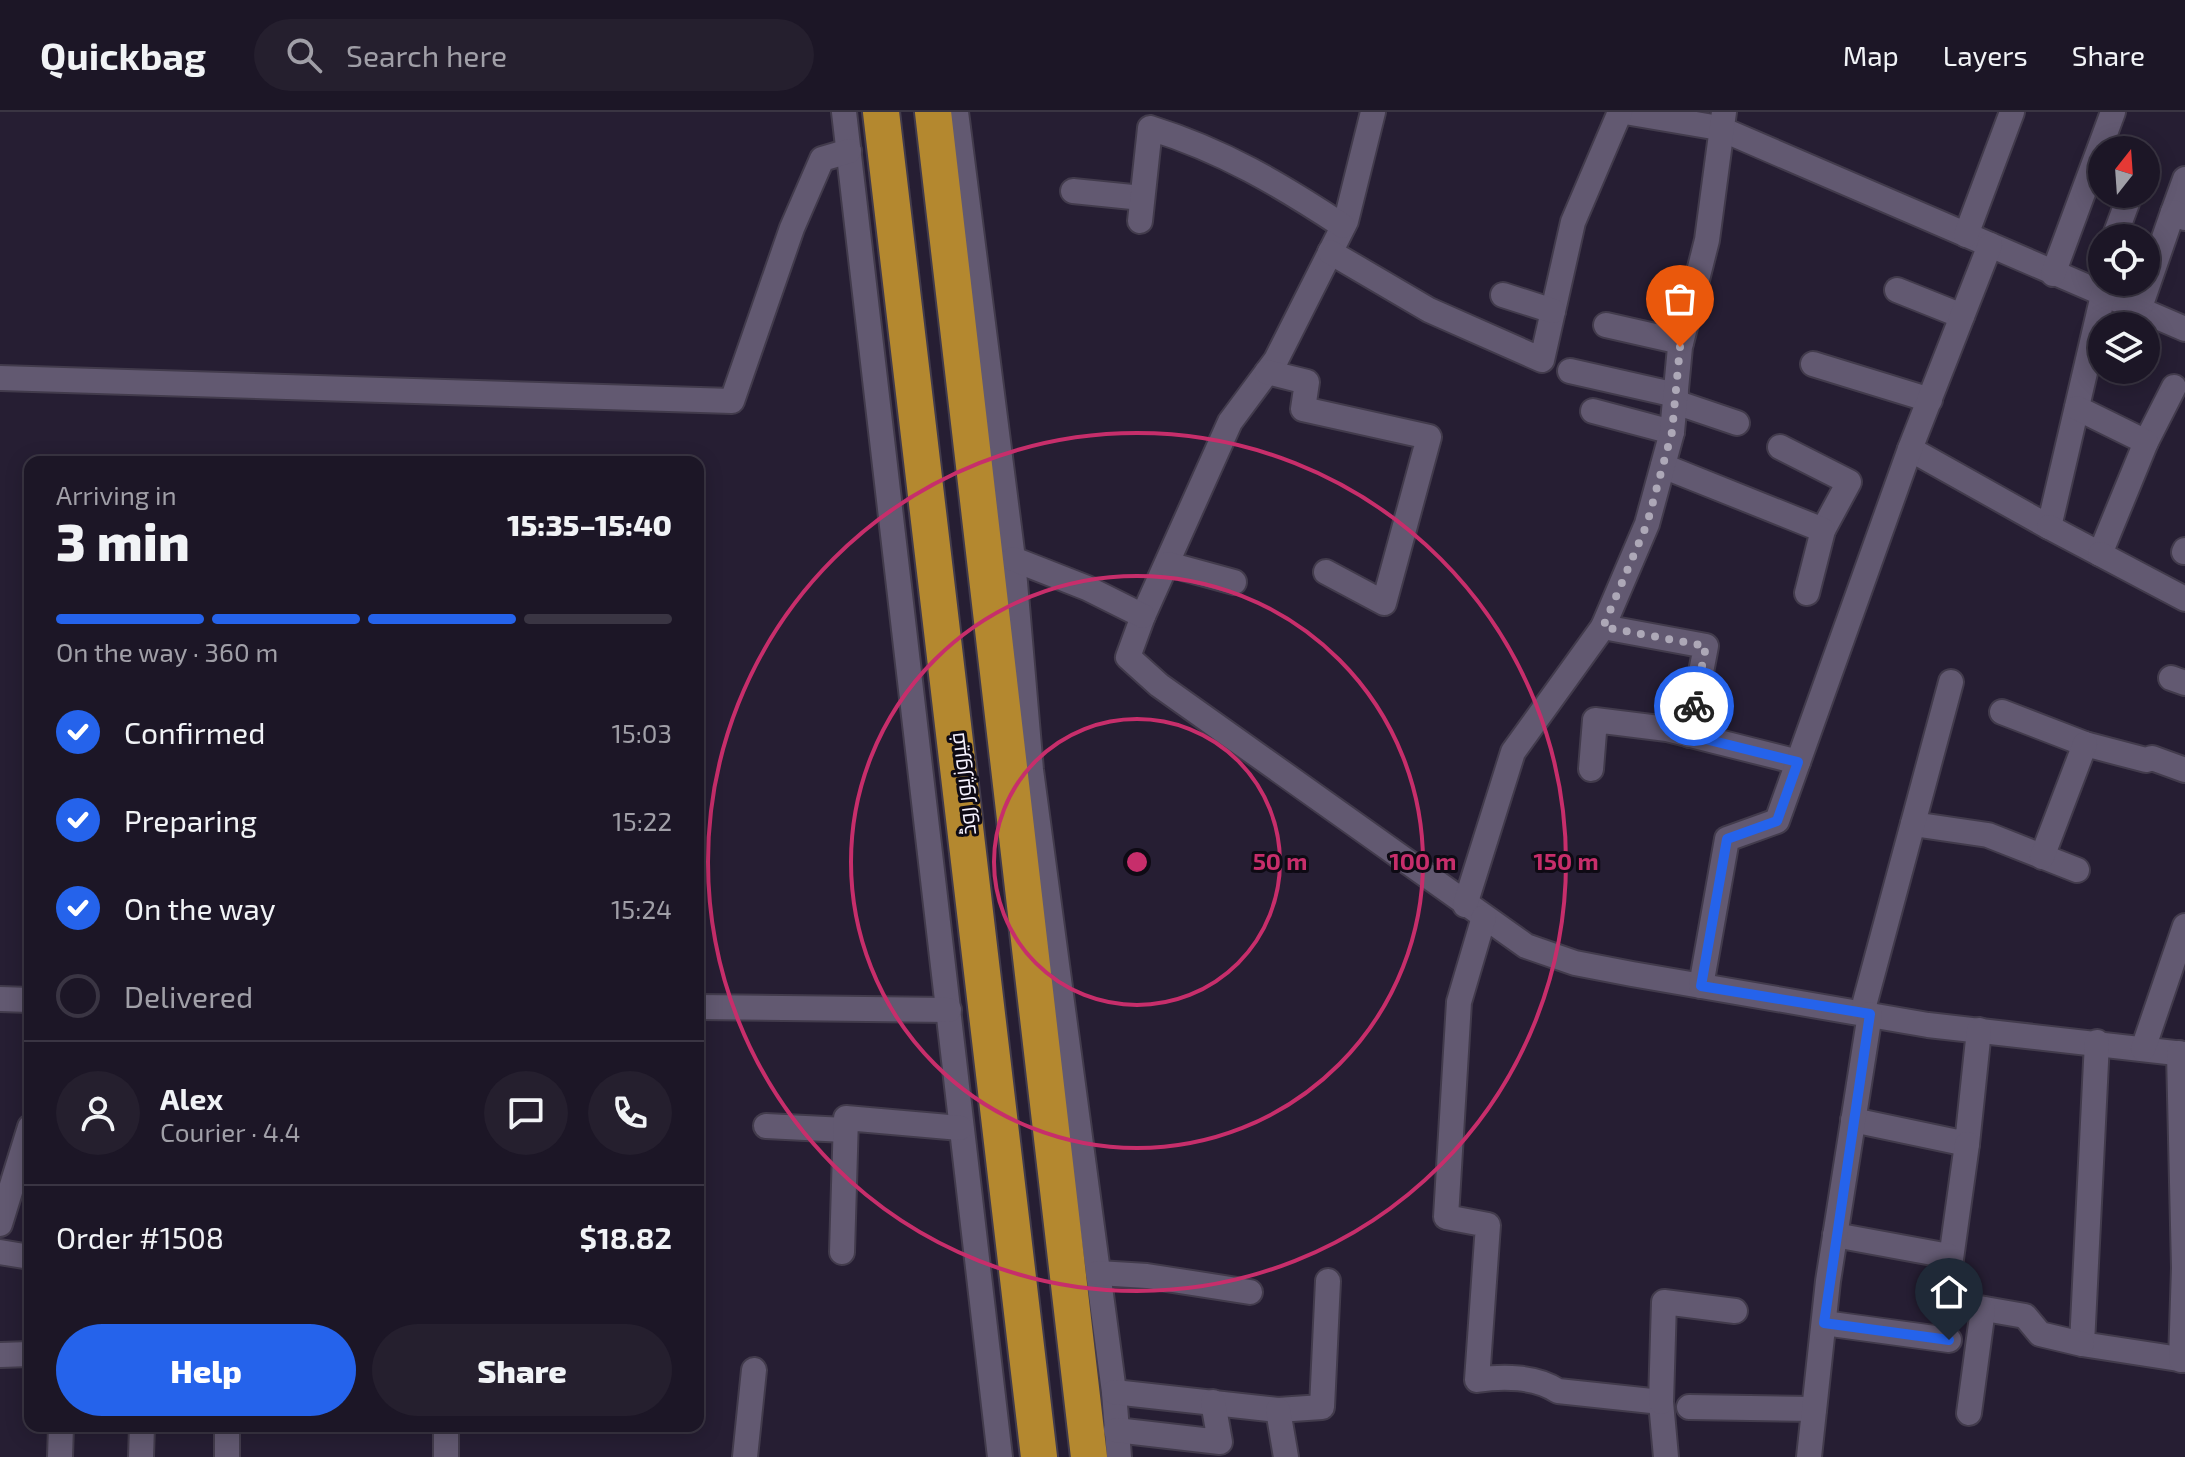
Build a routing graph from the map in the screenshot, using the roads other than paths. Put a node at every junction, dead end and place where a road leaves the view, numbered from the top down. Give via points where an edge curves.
1 (844, 112) edge
2 (881, 112) edge
3 (933, 112) edge
4 (956, 112) edge
5 (1373, 112) edge
6 (1622, 112) edge
7 (2012, 112) edge
8 (2113, 112) edge
9 (1683, 117) edge
10 (1722, 120) edge
11 (849, 151) junction
12 (2185, 179) edge
13 (1073, 191) dead end
14 (2179, 215) edge
15 (1343, 226) junction
16 (1966, 235) junction
17 (1990, 245) junction
18 (1330, 252) junction
19 (2053, 274) junction
20 (963, 283) junction
21 (2088, 284) edge
22 (1897, 290) dead end
23 (1503, 295) dead end
24 (2098, 296) edge
25 (2115, 296) edge
26 (2139, 310) junction
27 (1553, 311) junction
28 (1962, 316) junction
29 (1606, 325) dead end
30 (2185, 329) edge
31 (1681, 342) junction
32 (1813, 364) dead end
33 (1570, 371) dead end
34 (1267, 372) junction
35 (0, 378) edge
36 (2174, 387) dead end
37 (1676, 398) junction
38 (1930, 400) junction
39 (2077, 408) junction
40 (1593, 411) dead end
41 (1737, 423) dead end
42 (1672, 432) junction
43 (2146, 442) junction
44 (1780, 447) dead end
45 (1910, 449) junction
46 (1663, 466) junction
47 (2049, 527) junction
48 (1823, 530) junction
49 (2100, 554) junction
50 (1013, 559) junction
51 (1168, 564) junction
52 (1326, 572) dead end
53 (1234, 582) dead end
54 (1807, 593) dead end
55 (2185, 599) edge
56 (1143, 616) junction
57 (1603, 627) junction
58 (1951, 682) dead end
59 (2002, 712) dead end
60 (1689, 735) junction
61 (2085, 744) junction
62 (1798, 762) junction
63 (1591, 769) dead end
64 (2185, 770) edge
65 (1913, 824) junction
66 (2042, 857) junction
67 (2077, 870) dead end
68 (1475, 911) junction
69 (2185, 926) edge
70 (1701, 986) junction
71 (0, 999) edge
72 (24, 1000) edge
73 (704, 1007) edge
74 (949, 1010) junction
75 (1866, 1013) junction
76 (1979, 1030) junction
77 (2097, 1042) junction
78 (2143, 1049) junction
79 (2182, 1054) edge
80 (1853, 1120) junction
81 (766, 1126) dead end
82 (960, 1128) junction
83 (845, 1130) junction
84 (1967, 1144) junction
85 (24, 1146) edge
86 (1071, 1175) junction
87 (0, 1224) edge
88 (1835, 1235) junction
89 (0, 1252) edge
90 (842, 1252) dead end
91 (24, 1256) edge
92 (1949, 1256) junction
93 (1098, 1273) junction
94 (1328, 1281) dead end
95 (1250, 1292) dead end
96 (1983, 1309) junction
97 (1735, 1311) dead end
98 (1824, 1323) junction
99 (1949, 1340) dead end
100 (2082, 1344) junction
101 (24, 1354) edge
102 (0, 1355) edge
103 (2183, 1360) edge
104 (754, 1370) dead end
105 (1114, 1392) junction
106 (1213, 1402) junction
107 (1661, 1402) junction
108 (1689, 1407) dead end
109 (1814, 1409) junction
110 (1278, 1410) junction
111 (1969, 1413) dead end
112 (1116, 1430) junction
113 (61, 1432) edge
114 (142, 1432) edge
115 (227, 1432) edge
116 (446, 1432) edge
117 (60, 1457) edge
118 (141, 1457) edge
119 (227, 1457) edge
120 (446, 1457) edge
121 (745, 1457) edge
122 (1000, 1457) edge
123 (1039, 1457) edge
124 (1089, 1457) edge
125 (1119, 1457) edge
126 (1286, 1457) edge
127 (1666, 1457) edge
128 (1809, 1457) edge

1 - 11 street
2 - 123 highway, فیروزپور روڈ
3 - 20 highway
4 - 20 street
5 - 15 street
6 - 9 street
6 - 27 street via 1573,222
7 - 16 street
8 - 19 street
9 - 10 street
10 - 16 street
10 - 31 street via 1707,240
11 - 35 street via 822,159 792,228 732,401
11 - 74 street
12 - 14 street
13 - 15 street via 1141,210 1150,128 1203,145 1259,172
14 - 26 street
15 - 18 street
16 - 17 street
17 - 19 street
17 - 28 street
18 - 27 street via 1429,310 1542,360
18 - 34 street
19 - 21 street
20 - 50 street
20 - 86 highway
22 - 28 street
23 - 27 street
24 - 39 street
25 - 26 street
26 - 30 street
28 - 38 street
29 - 31 street
31 - 37 street
32 - 38 street
33 - 37 street
34 - 51 street via 1230,422
34 - 52 street via 1307,382 1303,409 1429,437 1384,603
36 - 43 street
37 - 41 street
37 - 42 street
38 - 45 street
39 - 43 street
39 - 47 street
40 - 42 street
42 - 46 street
43 - 49 street
44 - 48 street via 1849,482
45 - 47 street
45 - 62 street
46 - 48 street
46 - 57 street via 1647,524
47 - 49 street
48 - 54 street
49 - 55 street
50 - 56 street
50 - 86 street
51 - 53 street
51 - 56 street
56 - 68 street via 1128,657 1159,685
57 - 60 street via 1706,646
57 - 68 street via 1513,752
58 - 65 street
59 - 61 street
60 - 62 street
60 - 63 street via 1595,720
61 - 64 street
61 - 66 street
62 - 70 street via 1777,821 1727,839
65 - 66 street via 1988,835
65 - 75 street
66 - 67 street
68 - 70 street via 1526,946 1575,963
68 - 107 street via 1459,1002 1446,1217 1488,1225 1477,1380 1498,1376 1558,1391
69 - 78 street
70 - 75 street
71 - 72 street
73 - 74 street
74 - 82 street
75 - 76 street
75 - 80 street
76 - 77 street
76 - 84 street
77 - 78 street
77 - 100 street
78 - 79 street
79 - 103 street
80 - 84 street
80 - 88 street
81 - 83 street
82 - 83 street via 846,1118
82 - 122 street
83 - 90 street
84 - 92 street
85 - 87 street
86 - 93 street
86 - 124 highway
88 - 92 street
88 - 98 street
89 - 91 street
92 - 96 street via 1945,1302
93 - 95 street
93 - 105 street
94 - 110 street via 1322,1407
96 - 100 street via 2025,1316 2040,1334
96 - 111 street
97 - 107 street via 1664,1302
98 - 99 street
98 - 109 street
100 - 103 street
101 - 102 street
104 - 121 street
105 - 106 street
105 - 112 street
106 - 110 street
106 - 112 street via 1220,1442
107 - 127 street
108 - 109 street
109 - 128 street
110 - 126 street
112 - 125 street
113 - 117 street
114 - 118 street
115 - 119 street
116 - 120 street

